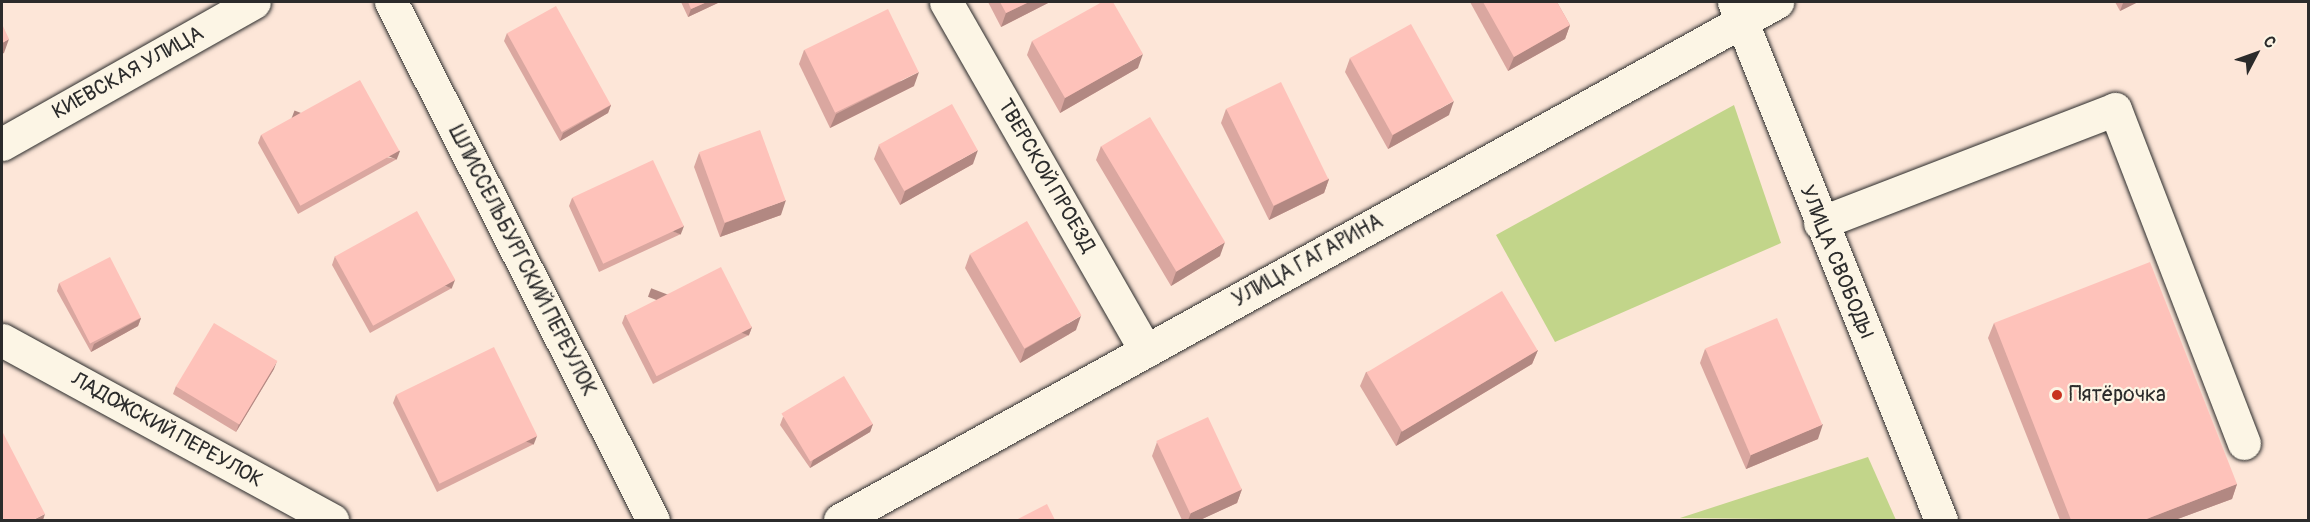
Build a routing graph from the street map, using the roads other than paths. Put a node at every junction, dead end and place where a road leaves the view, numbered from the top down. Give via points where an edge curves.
1 (254, 2) edge
2 (391, 2) edge
3 (946, 2) edge
4 (1777, 2) edge
5 (1738, 11) edge
6 (2, 144) edge
7 (1820, 223) junction
8 (2, 340) edge
9 (1146, 351) junction
10 (2244, 443) dead end
11 (332, 520) edge
12 (653, 520) edge
13 (840, 520) edge
14 (1941, 520) edge

1 - 6 street, КИЕВСКАЯ УЛИЦА
2 - 12 street, ШЛИССЕЛЬБУРГСКИЙ ПЕРЕУЛОК
3 - 9 street, ТВЕРСКОЙ ПРОЕЗД
4 - 5 street, УЛИЦА ГАГАРИНА
5 - 7 street, УЛИЦА СВОБОДЫ
5 - 9 street, УЛИЦА ГАГАРИНА
7 - 10 street via 2115,109
7 - 14 street, УЛИЦА СВОБОДЫ
8 - 11 street, ЛАДОЖСКИЙ ПЕРЕУЛОК
9 - 13 street, УЛИЦА ГАГАРИНА

